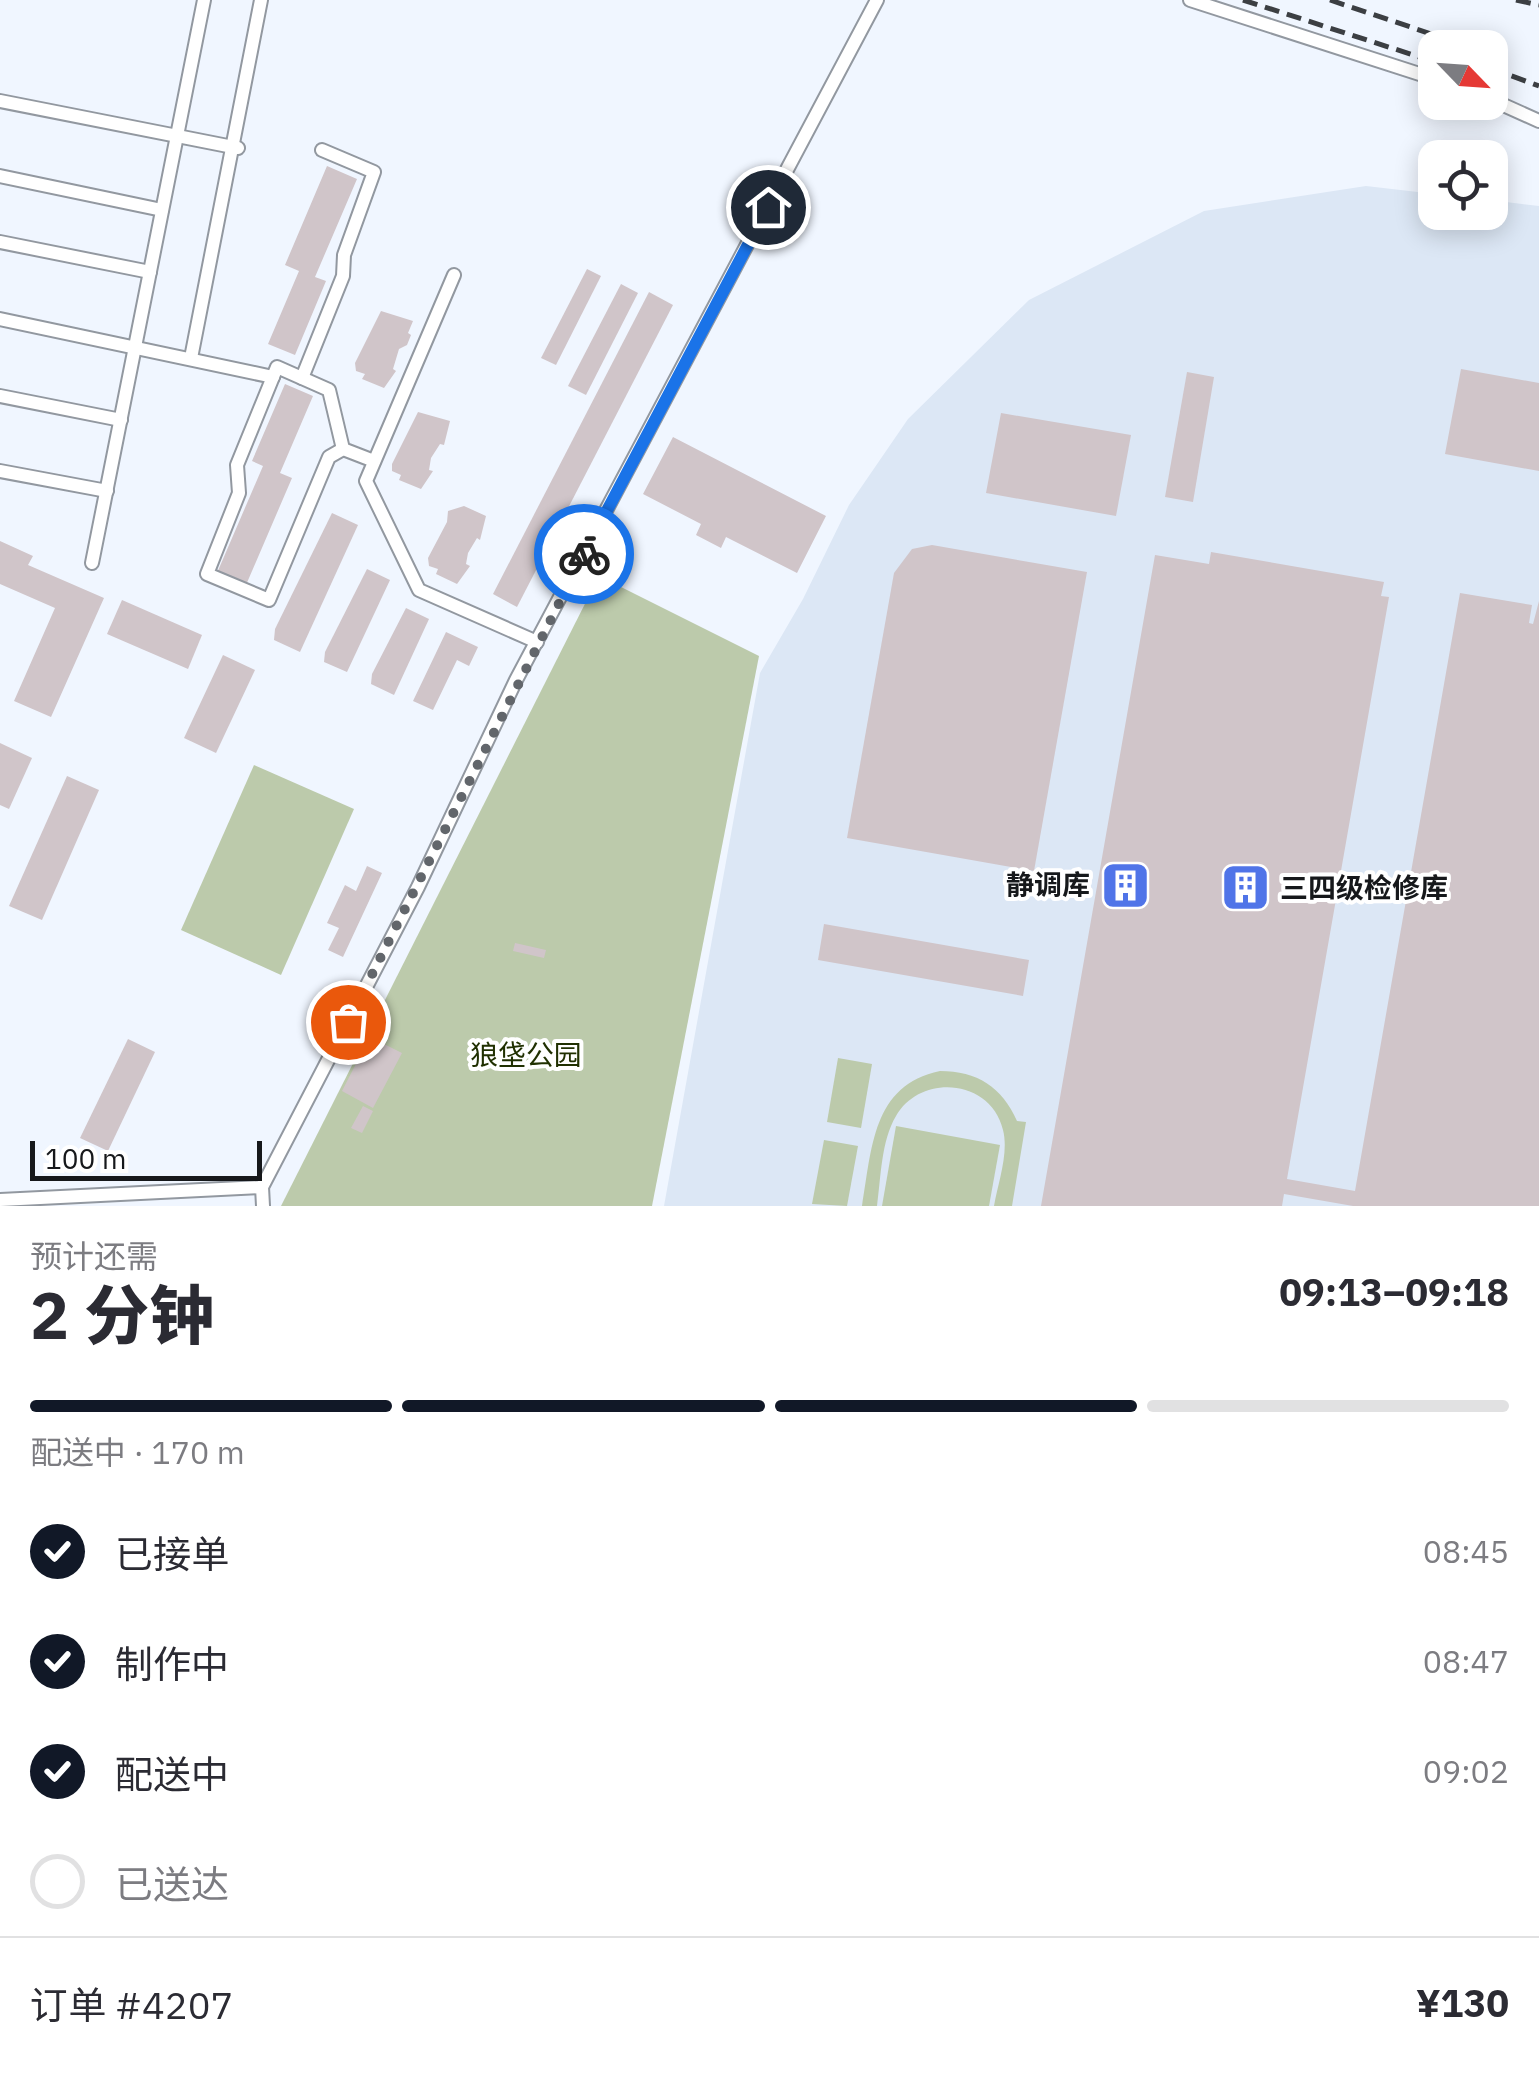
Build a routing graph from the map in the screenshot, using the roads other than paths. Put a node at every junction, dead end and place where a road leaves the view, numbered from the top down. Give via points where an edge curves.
1 (204, 0) edge
2 (262, 0) edge
3 (877, 0) edge
4 (1190, 0) edge
5 (1418, 73) edge
6 (0, 101) edge
7 (1508, 107) edge
8 (1539, 121) edge
9 (177, 136) junction
10 (236, 148) junction
11 (322, 150) dead end
12 (0, 176) edge
13 (162, 210) junction
14 (0, 242) edge
15 (150, 272) junction
16 (454, 275) dead end
17 (0, 319) edge
18 (136, 346) junction
19 (192, 358) junction
20 (273, 378) junction
21 (302, 378) junction
22 (0, 396) edge
23 (120, 420) junction
24 (343, 449) junction
25 (374, 461) junction
26 (0, 471) edge
27 (107, 491) junction
28 (92, 562) dead end
29 (537, 642) junction
30 (262, 1187) junction
31 (0, 1200) edge
32 (263, 1206) edge

1 - 9 street
2 - 10 street
3 - 29 street
4 - 5 street
6 - 9 street
7 - 8 street
9 - 10 street
9 - 13 street
10 - 19 street
11 - 21 street via 374,172 344,255 343,276
12 - 13 street
13 - 15 street
14 - 15 street
15 - 18 street
16 - 25 street
17 - 18 street
18 - 19 street
18 - 23 street
19 - 20 street
20 - 21 street via 277,368
20 - 24 street via 237,465 240,493 207,574 269,600 329,457
21 - 24 street via 328,390
22 - 23 street
23 - 27 street
24 - 25 street
25 - 29 street via 366,481 419,590
26 - 27 street
27 - 28 street
29 - 30 street
30 - 31 street
30 - 32 street

